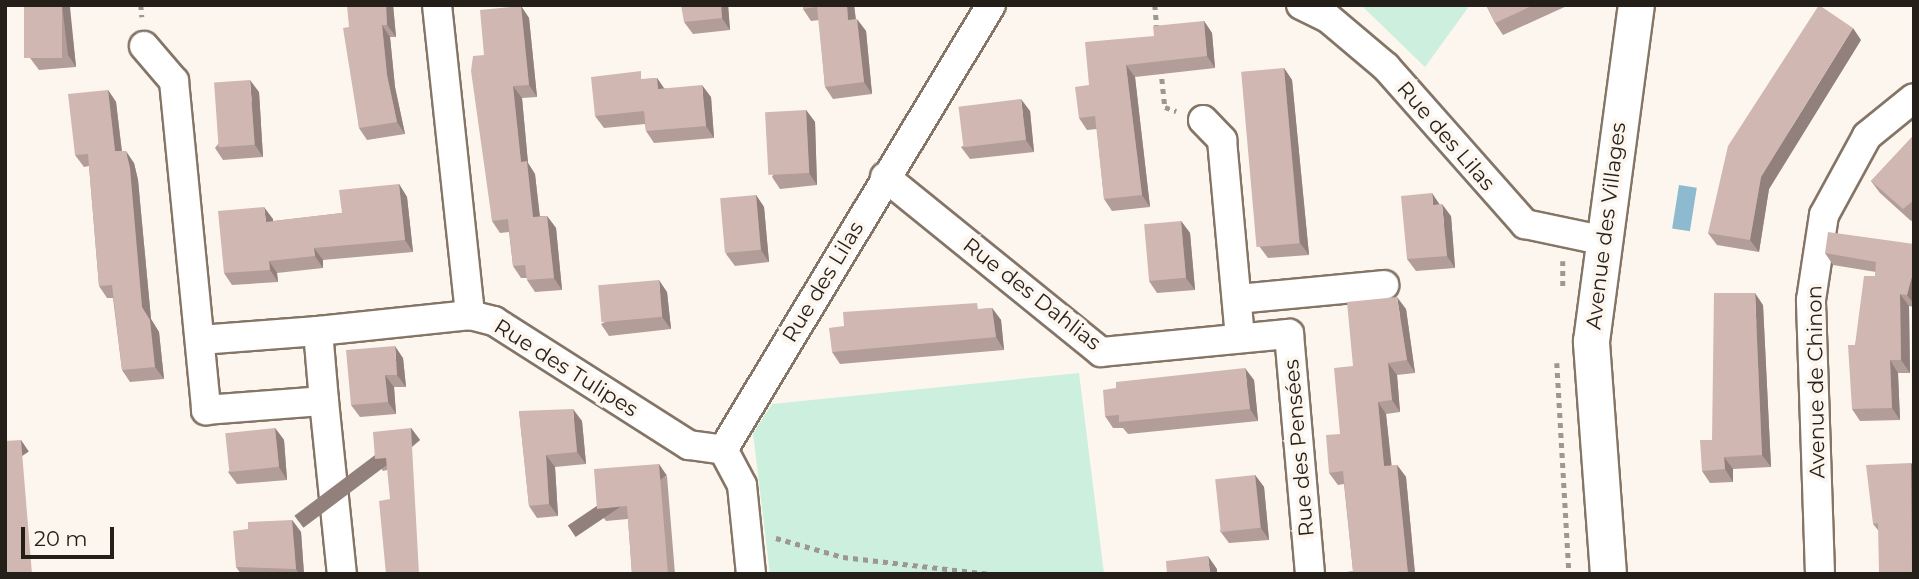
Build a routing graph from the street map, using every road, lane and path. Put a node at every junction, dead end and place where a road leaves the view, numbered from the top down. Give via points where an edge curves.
1 (437, 5) edge
2 (991, 5) edge
3 (1155, 5) edge
4 (1301, 5) edge
5 (1636, 5) edge
6 (1158, 43) edge
7 (144, 46) dead end
8 (1160, 56) edge
9 (1914, 98) edge
10 (1203, 120) joint
11 (885, 177) junction
12 (1601, 240) junction
13 (1384, 285) dead end
14 (1237, 295) junction
15 (470, 315) junction
16 (318, 331) junction
17 (1240, 338) junction
18 (200, 340) junction
19 (1556, 384) dead end
20 (324, 401) junction
21 (723, 450) junction
22 (747, 538) junction
23 (342, 574) edge
24 (751, 574) edge
25 (990, 574) edge
26 (1310, 574) edge
27 (1569, 574) edge
28 (1608, 574) edge
29 (1820, 574) edge

1 - 15 street
2 - 11 street, Rue des Lilas
3 - 6 path
4 - 12 street, Rue des Lilas via 1328,18 1386,66 1525,224
5 - 12 street, Avenue des Villages
7 - 18 street via 174,81
8 - 10 path via 1165,107
9 - 29 street, Avenue de Chinon via 1867,136 1824,215 1811,300
10 - 14 street via 1222,140
11 - 17 street, Rue des Dahlias via 1101,352
11 - 21 street, Rue des Lilas
12 - 28 street, Avenue des Villages via 1592,391
13 - 14 street
14 - 17 street
15 - 16 street, Rue des Tulipes
15 - 21 street, Rue des Tulipes via 494,321 689,445
16 - 18 street, Rue des Tulipes
16 - 20 street
17 - 26 street, Rue des Pensées via 1289,334
18 - 20 street via 206,410
19 - 27 path
20 - 23 street
21 - 22 street via 742,485
22 - 24 street
22 - 25 path via 780,538 880,563

